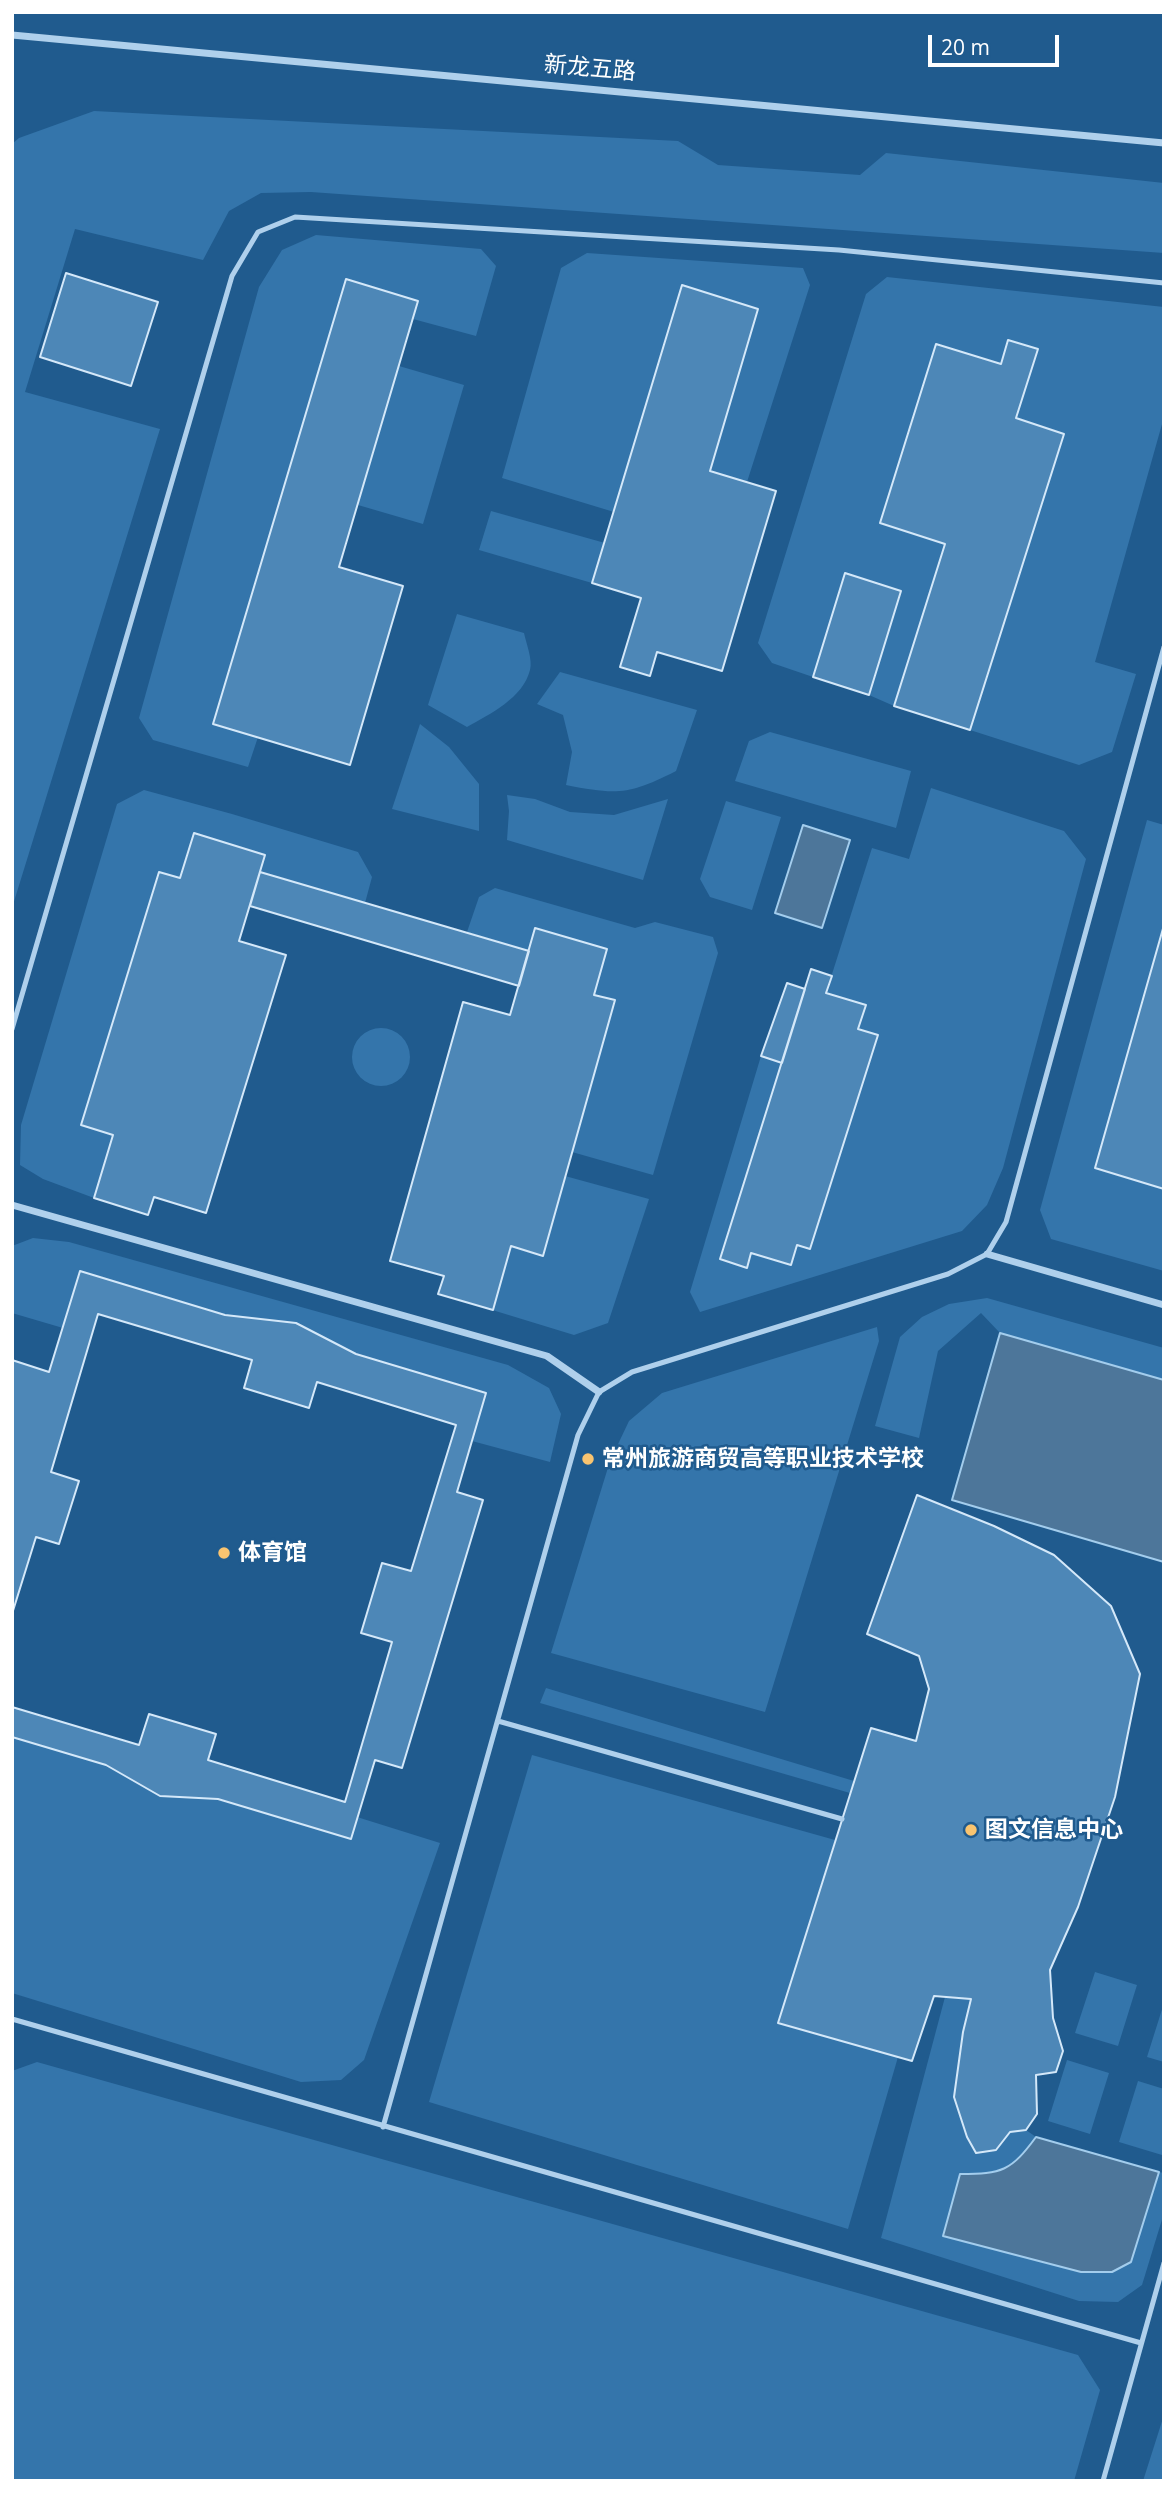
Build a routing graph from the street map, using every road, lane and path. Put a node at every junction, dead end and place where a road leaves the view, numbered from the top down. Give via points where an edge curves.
1 (12, 35) edge
2 (1164, 143) edge
3 (1164, 283) edge
4 (1164, 647) edge
5 (12, 1029) edge
6 (12, 1205) edge
7 (987, 1254) junction
8 (1164, 1305) edge
9 (599, 1392) junction
10 (498, 1721) junction
11 (842, 1819) dead end
12 (12, 2019) edge
13 (383, 2127) junction
14 (1164, 2263) edge
15 (1141, 2343) junction
16 (1103, 2481) edge

1 - 2 street, 新龙五路
3 - 5 lane via 839,250 309,218 295,218 258,232 232,276
4 - 7 lane via 1006,1222
6 - 9 street via 547,1356
7 - 8 street
7 - 9 lane via 948,1274 632,1372
9 - 10 lane via 578,1435
10 - 11 lane
10 - 13 lane
12 - 13 lane
13 - 15 lane
14 - 15 lane
15 - 16 lane

